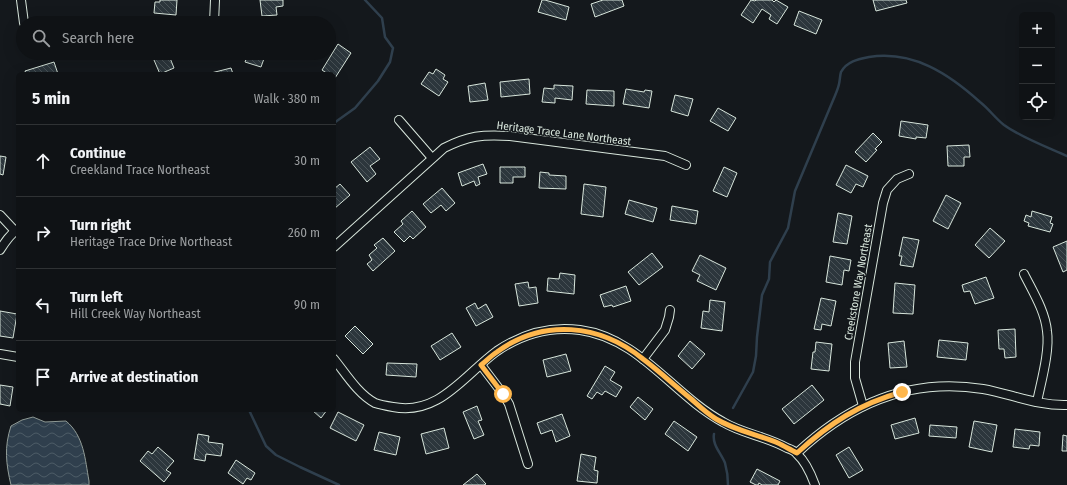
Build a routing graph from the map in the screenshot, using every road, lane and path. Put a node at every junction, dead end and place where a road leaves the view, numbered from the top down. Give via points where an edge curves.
1 (21, 0) edge
2 (215, 0) edge
3 (23, 16) edge
4 (214, 16) edge
5 (399, 120) dead end
6 (432, 158) junction
7 (686, 165) dead end
8 (909, 174) dead end
9 (0, 215) edge
10 (16, 230) edge
11 (336, 245) edge
12 (0, 250) edge
13 (1024, 274) dead end
14 (670, 310) dead end
15 (0, 354) edge
16 (16, 357) edge
17 (643, 359) junction
18 (336, 361) edge
19 (481, 365) junction
20 (1037, 402) junction
21 (1067, 405) edge
22 (862, 406) junction
23 (797, 453) junction
24 (528, 464) dead end
25 (814, 485) edge

1 - 3 street
2 - 4 street
5 - 6 street
6 - 7 street, Heritage Trace Lane Northeast via 444,148 469,137 493,135 665,156
6 - 11 street, Heritage Trace Lane Northeast
8 - 22 street, Creekstone Way Northeast via 897,179 887,190 883,203 855,362 855,378
9 - 10 street
10 - 12 street
13 - 20 street via 1041,311 1047,332 1048,342
14 - 17 street via 665,330
15 - 16 street
17 - 19 street via 600,334 560,329 539,332 515,341 497,351
17 - 23 street via 715,418 732,428 779,443
18 - 19 street via 367,397 376,403 404,408 419,407 435,401
19 - 24 street via 509,404
20 - 21 street
20 - 22 street via 984,390 944,387 902,392
22 - 23 street via 832,424
23 - 25 street via 808,468

